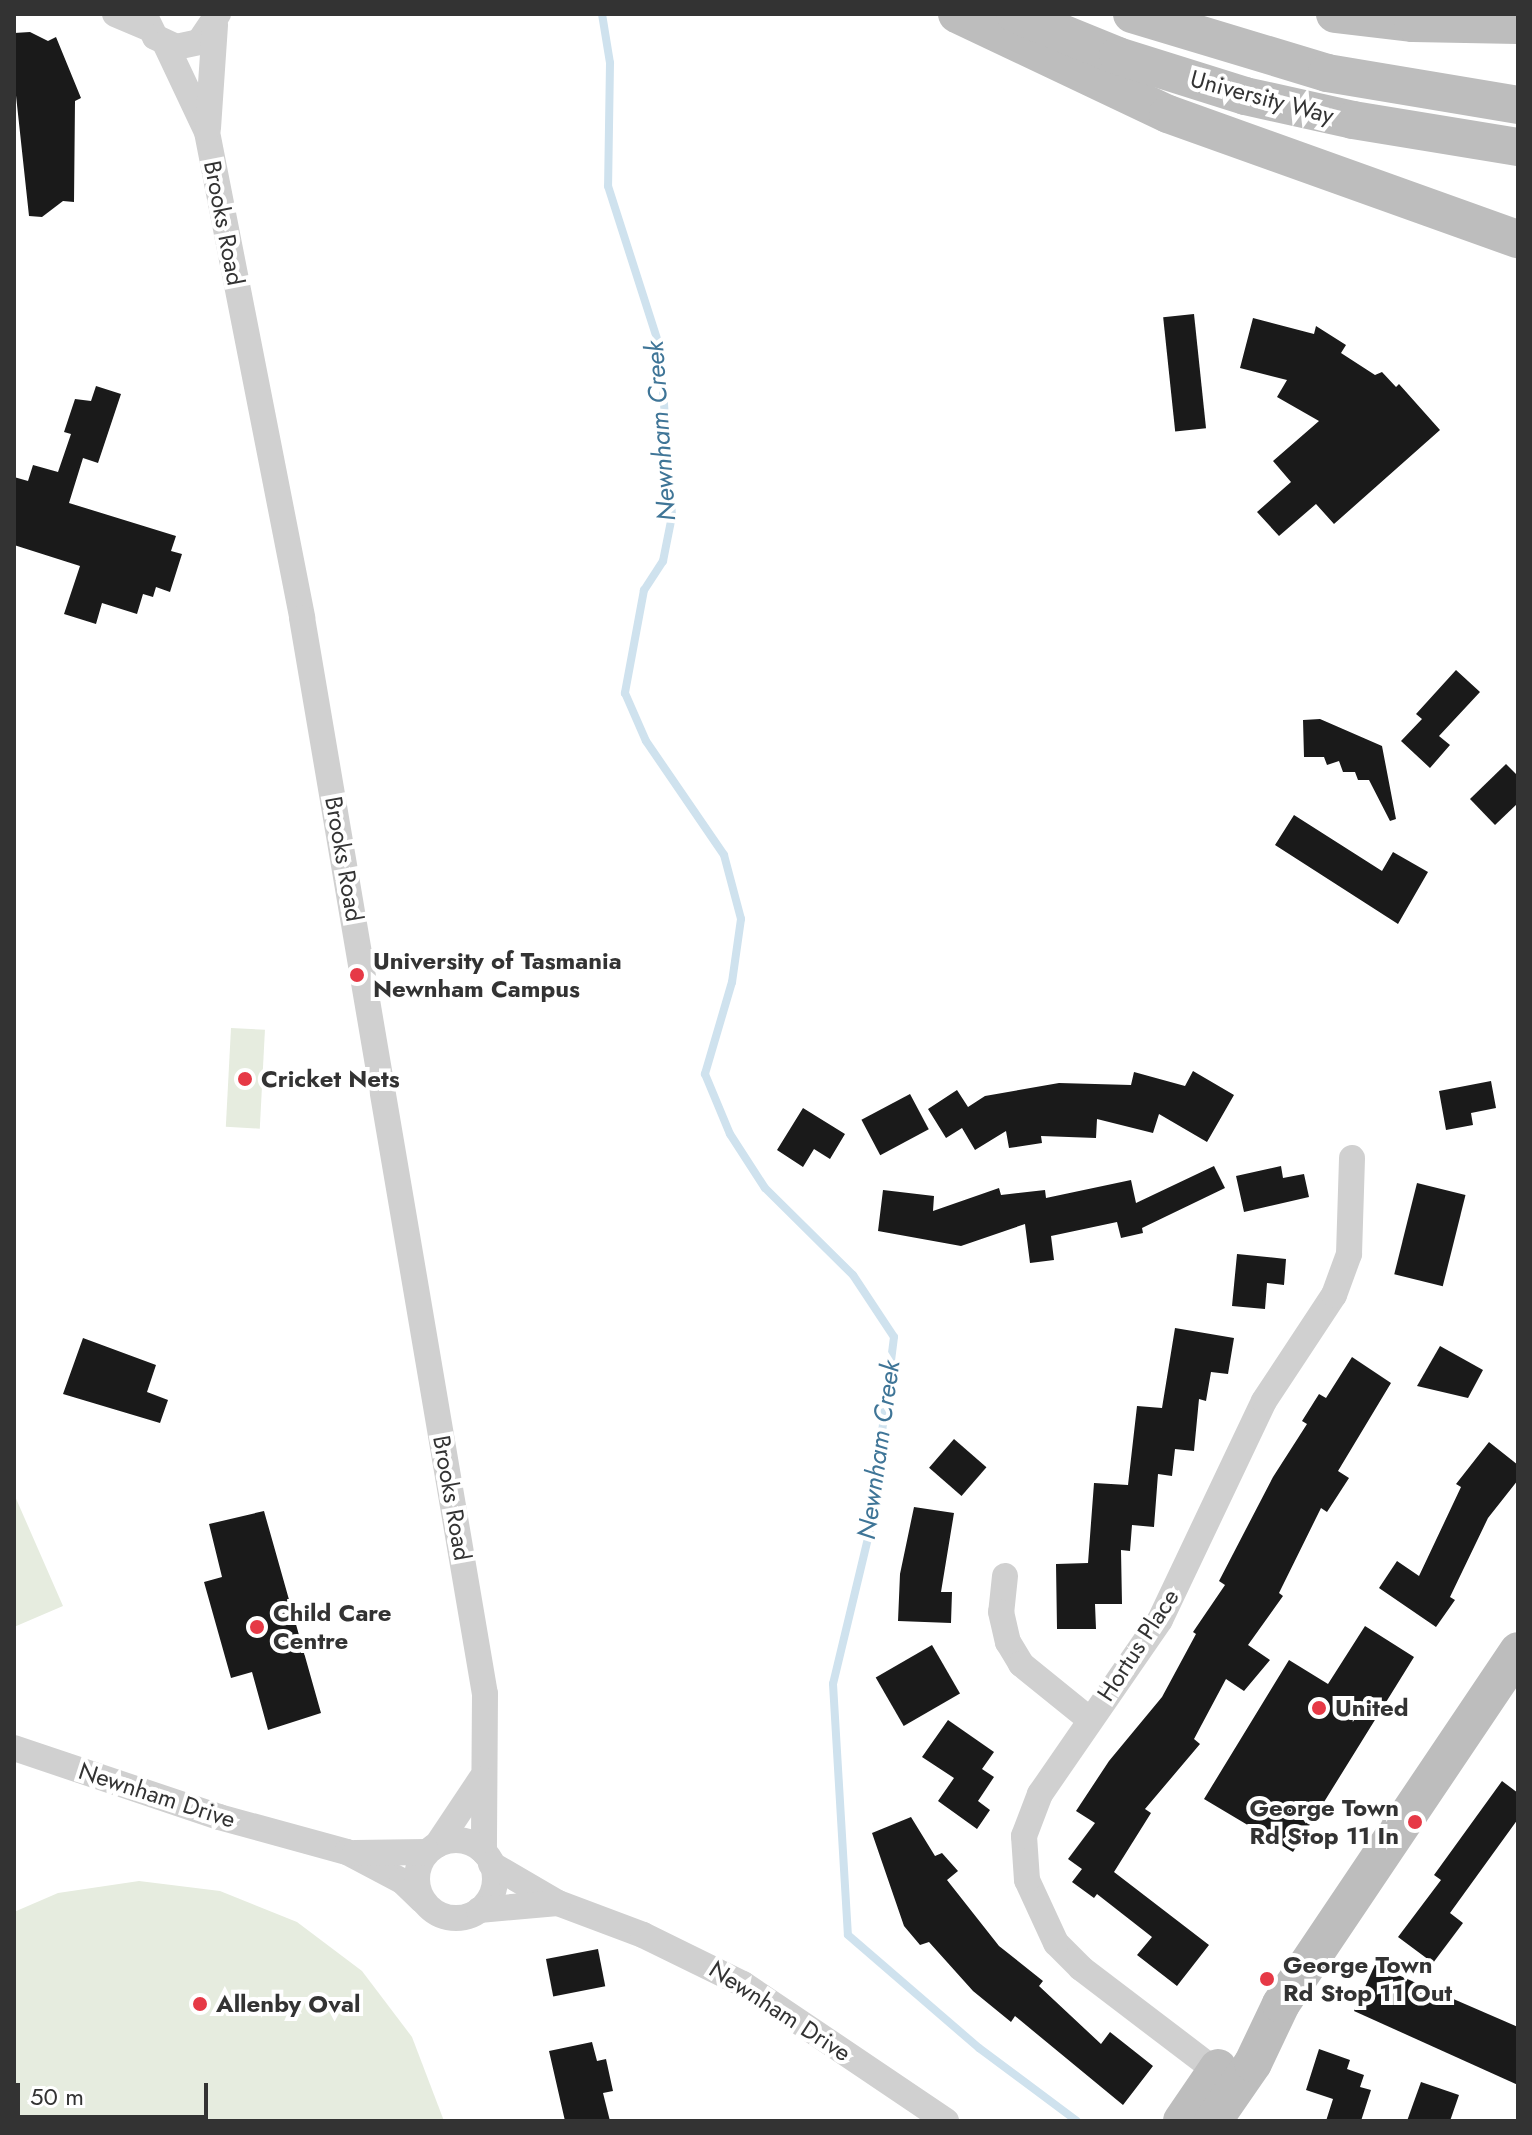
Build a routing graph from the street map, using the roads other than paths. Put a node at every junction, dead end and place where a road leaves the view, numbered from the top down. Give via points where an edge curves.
1 (115, 14) edge
2 (957, 14) edge
3 (1015, 14) edge
4 (1132, 14) edge
5 (1335, 14) edge
6 (216, 20) edge
7 (1518, 25) edge
8 (152, 28) edge
9 (1518, 105) edge
10 (207, 132) junction
11 (1518, 147) edge
12 (1518, 239) edge
13 (1352, 1158) dead end
14 (1005, 1576) dead end
15 (1518, 1651) edge
16 (1089, 1719) junction
17 (14, 1748) edge
18 (481, 1779) junction
19 (432, 1849) junction
20 (347, 1852) junction
21 (488, 1858) junction
22 (422, 1900) junction
23 (558, 1903) junction
24 (479, 1910) junction
25 (1281, 2004) junction
26 (1216, 2071) junction
27 (946, 2121) edge
28 (1182, 2121) edge
29 (1213, 2121) edge

1 - 8 street
2 - 12 main road via 1168,114
3 - 11 main road, University Way via 1118,56 1245,96
4 - 9 main road, University Way via 1327,73
5 - 7 main road via 1413,23
6 - 8 street via 199,42
6 - 10 street, Brooks Road
8 - 10 street, Brooks Road
10 - 18 street, Brooks Road via 302,618 433,1376 485,1694
13 - 16 street, Hortus Place via 1349,1254 1339,1284 1264,1401 1160,1620
14 - 16 street via 1001,1612 1008,1642 1021,1664
15 - 25 main road
16 - 26 street, Hortus Place via 1030,1813 1023,1857 1034,1901 1056,1943 1081,1968
17 - 20 street, Newnham Drive via 219,1817
18 - 19 street
18 - 21 street, Brooks Road
19 - 20 street, Newnham Drive
19 - 21 street via 461,1840
19 - 22 street via 417,1875
20 - 22 street, Newnham Drive via 402,1881
21 - 23 street, Newnham Drive
21 - 24 street via 494,1889
22 - 24 street via 442,1916 468,1917
23 - 24 street, Newnham Drive
23 - 27 street, Newnham Drive via 643,1935 743,1984
25 - 26 main road via 1234,2045
25 - 29 main road via 1253,2063
26 - 28 main road

